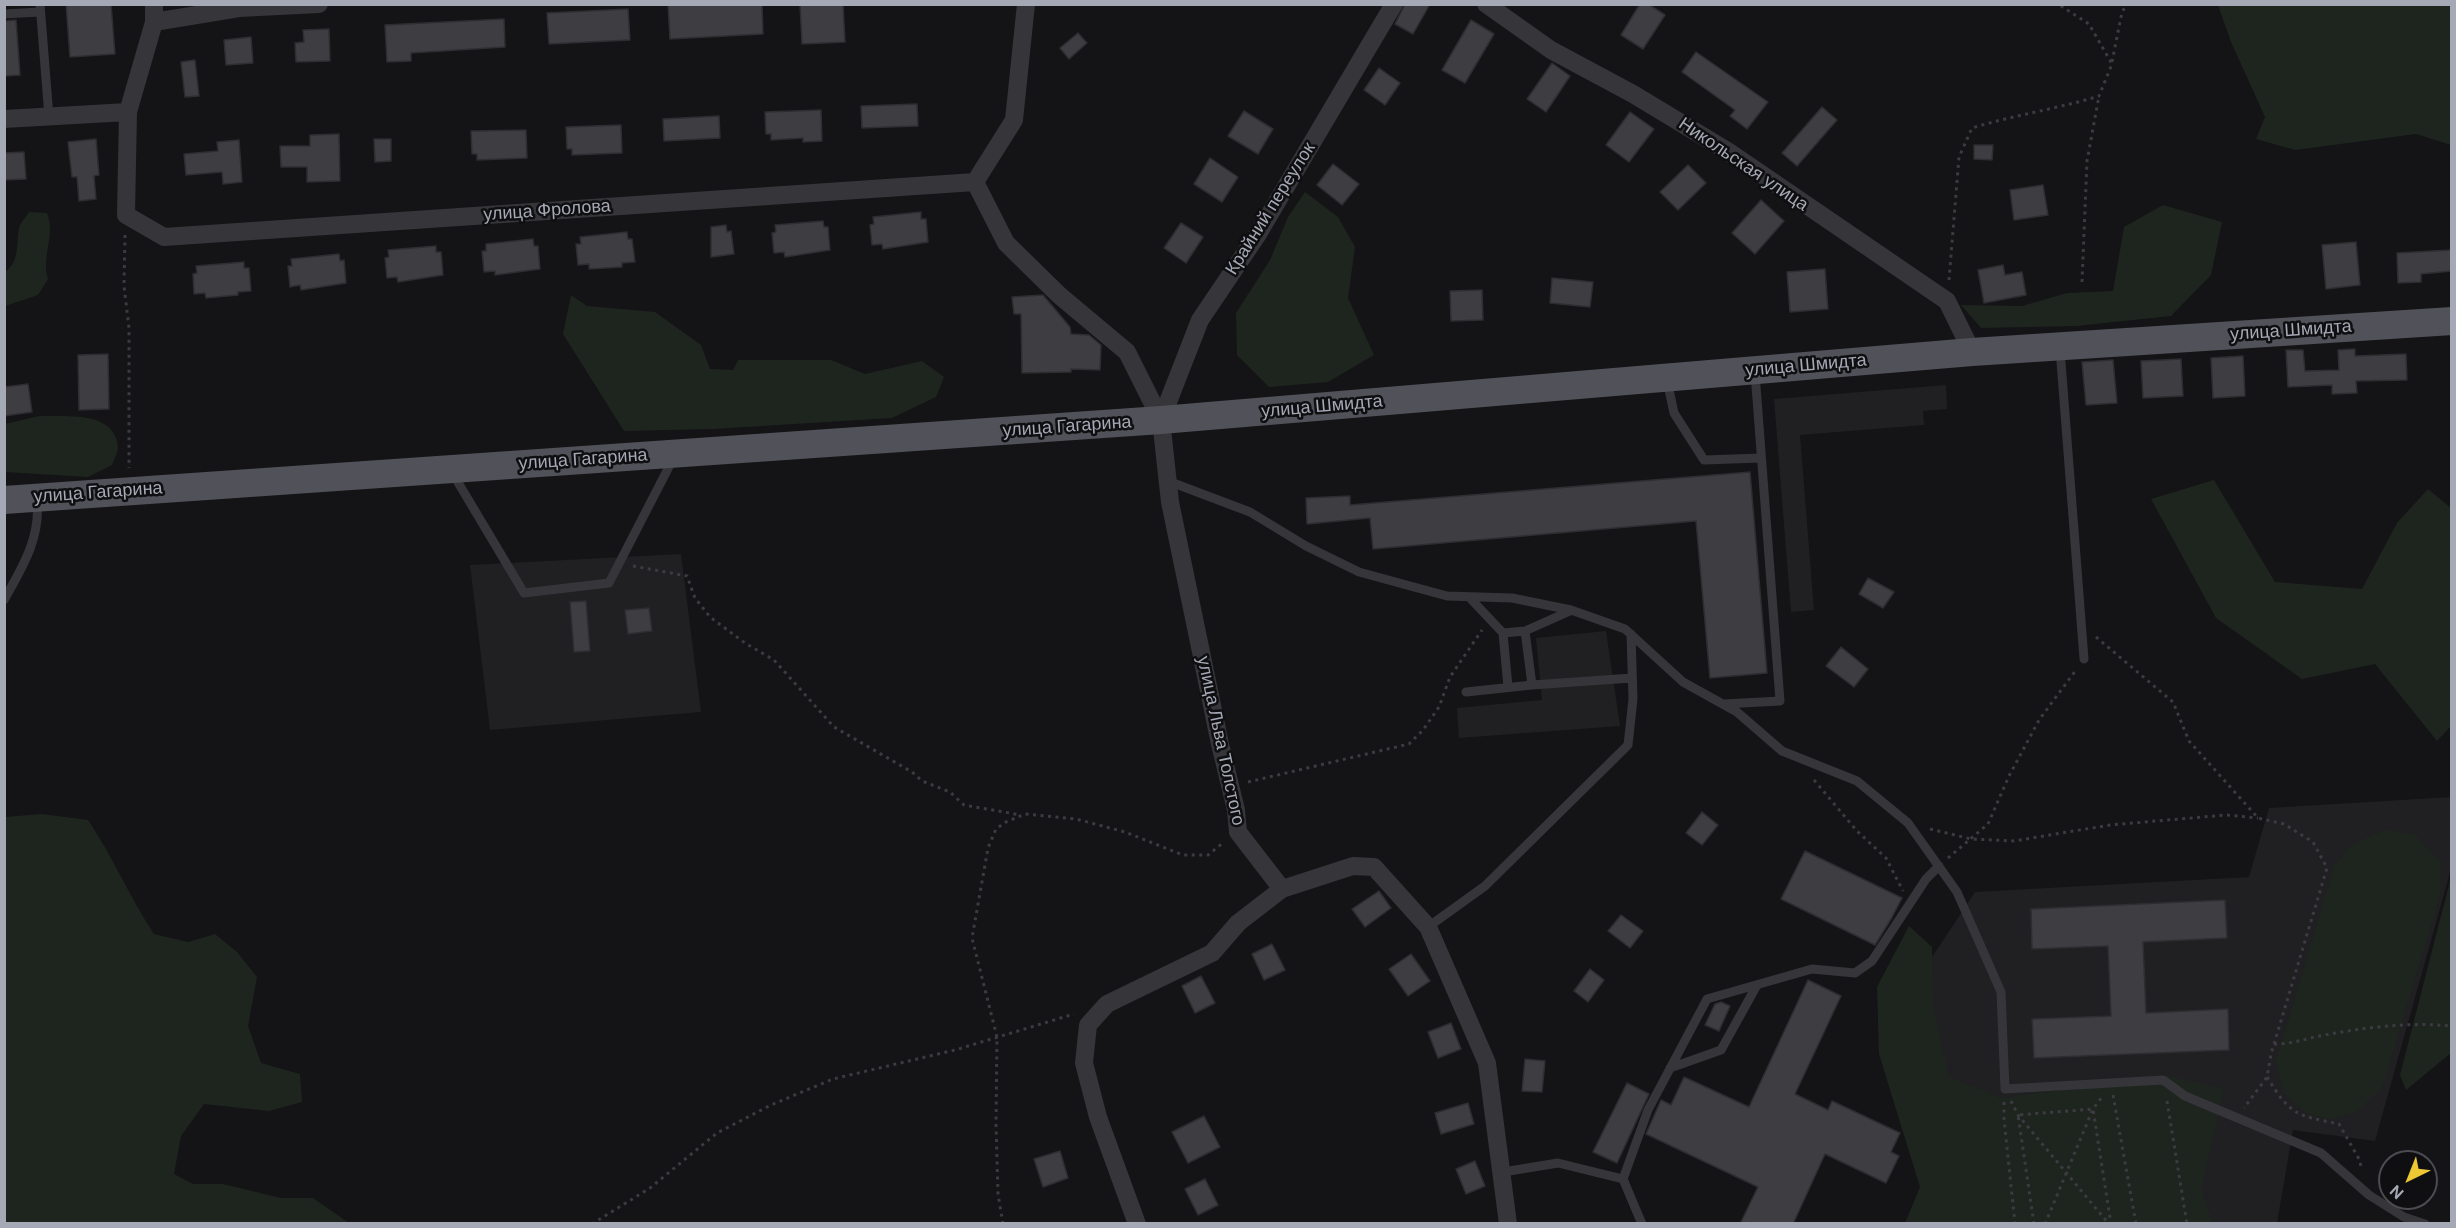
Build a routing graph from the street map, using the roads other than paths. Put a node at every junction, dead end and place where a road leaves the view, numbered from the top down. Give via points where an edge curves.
1 (319, 4) edge
2 (1026, 4) edge
3 (1394, 4) edge
4 (1486, 4) edge
5 (40, 8) edge
6 (154, 13) edge
7 (4, 14) edge
8 (128, 112) junction
9 (49, 117) junction
10 (4, 119) edge
11 (975, 182) junction
12 (2451, 321) edge
13 (2060, 346) junction
14 (1972, 352) junction
15 (1755, 370) junction
16 (1667, 378) junction
17 (1161, 420) junction
18 (676, 454) junction
19 (1761, 459) junction
20 (450, 469) junction
21 (1168, 481) junction
22 (37, 498) junction
23 (4, 500) edge
24 (1469, 597) junction
25 (4, 600) edge
26 (1571, 610) junction
27 (1525, 631) junction
28 (1503, 633) junction
29 (1631, 634) junction
30 (2084, 659) road end
31 (1632, 678) junction
32 (1532, 685) junction
33 (1508, 687) junction
34 (1466, 692) dead end
35 (1723, 704) junction
36 (1939, 866) junction
37 (1282, 889) junction
38 (1428, 927) junction
39 (1757, 985) junction
40 (1670, 1068) junction
41 (1503, 1172) junction
42 (1623, 1179) junction
43 (1137, 1224) edge
44 (1508, 1224) edge
45 (1642, 1224) edge
46 (2425, 1224) edge

1 - 6 street
2 - 11 street via 1014,120
3 - 17 street, Крайний переулок via 1258,234 1200,320
4 - 14 street, Никольская улица via 1551,50 1730,152 1947,301
5 - 7 lane
5 - 9 lane
6 - 8 street
8 - 9 street
8 - 11 street, улица Фролова via 126,215 164,237
9 - 10 street
11 - 17 street via 1006,243 1059,296 1127,352
12 - 13 main road, улица Шмидта
13 - 14 main road, улица Шмидта
13 - 30 lane
14 - 15 main road, улица Шмидта
15 - 16 main road, улица Шмидта
15 - 19 lane
16 - 17 main road, улица Шмидта
16 - 19 lane via 1674,413 1704,460
17 - 18 main road, улица Гагарина
17 - 21 street, улица Льва Толстого
18 - 20 main road, улица Гагарина
18 - 20 lane via 609,583 524,593
19 - 35 lane via 1780,701
20 - 22 main road, улица Гагарина
21 - 24 lane via 1250,512 1359,573 1447,596
21 - 37 street, улица Льва Толстого via 1238,832
22 - 23 main road, улица Гагарина
22 - 25 lane via 39,519 26,561
24 - 26 lane via 1512,598
24 - 28 lane
26 - 27 lane
26 - 29 lane via 1625,628
27 - 28 lane
27 - 32 lane
28 - 33 lane
29 - 31 lane
29 - 35 lane via 1683,682
31 - 32 lane
31 - 38 lane via 1628,745 1485,886
32 - 33 lane
33 - 34 lane
35 - 36 lane via 1782,752 1857,782 1908,823
36 - 39 lane via 1926,879 1872,961 1855,973 1812,969
36 - 46 lane via 1957,892 2001,992 2005,1089 2163,1080 2185,1096 2321,1154 2369,1195 2404,1217
37 - 38 street via 1353,866 1374,867
37 - 43 street via 1238,923 1212,952 1107,1005 1088,1025 1084,1063 1098,1117
38 - 41 street via 1487,1063
39 - 40 lane via 1721,1050
39 - 40 lane via 1707,999
40 - 42 lane via 1648,1110
41 - 42 lane via 1558,1163
41 - 44 street
42 - 45 lane

